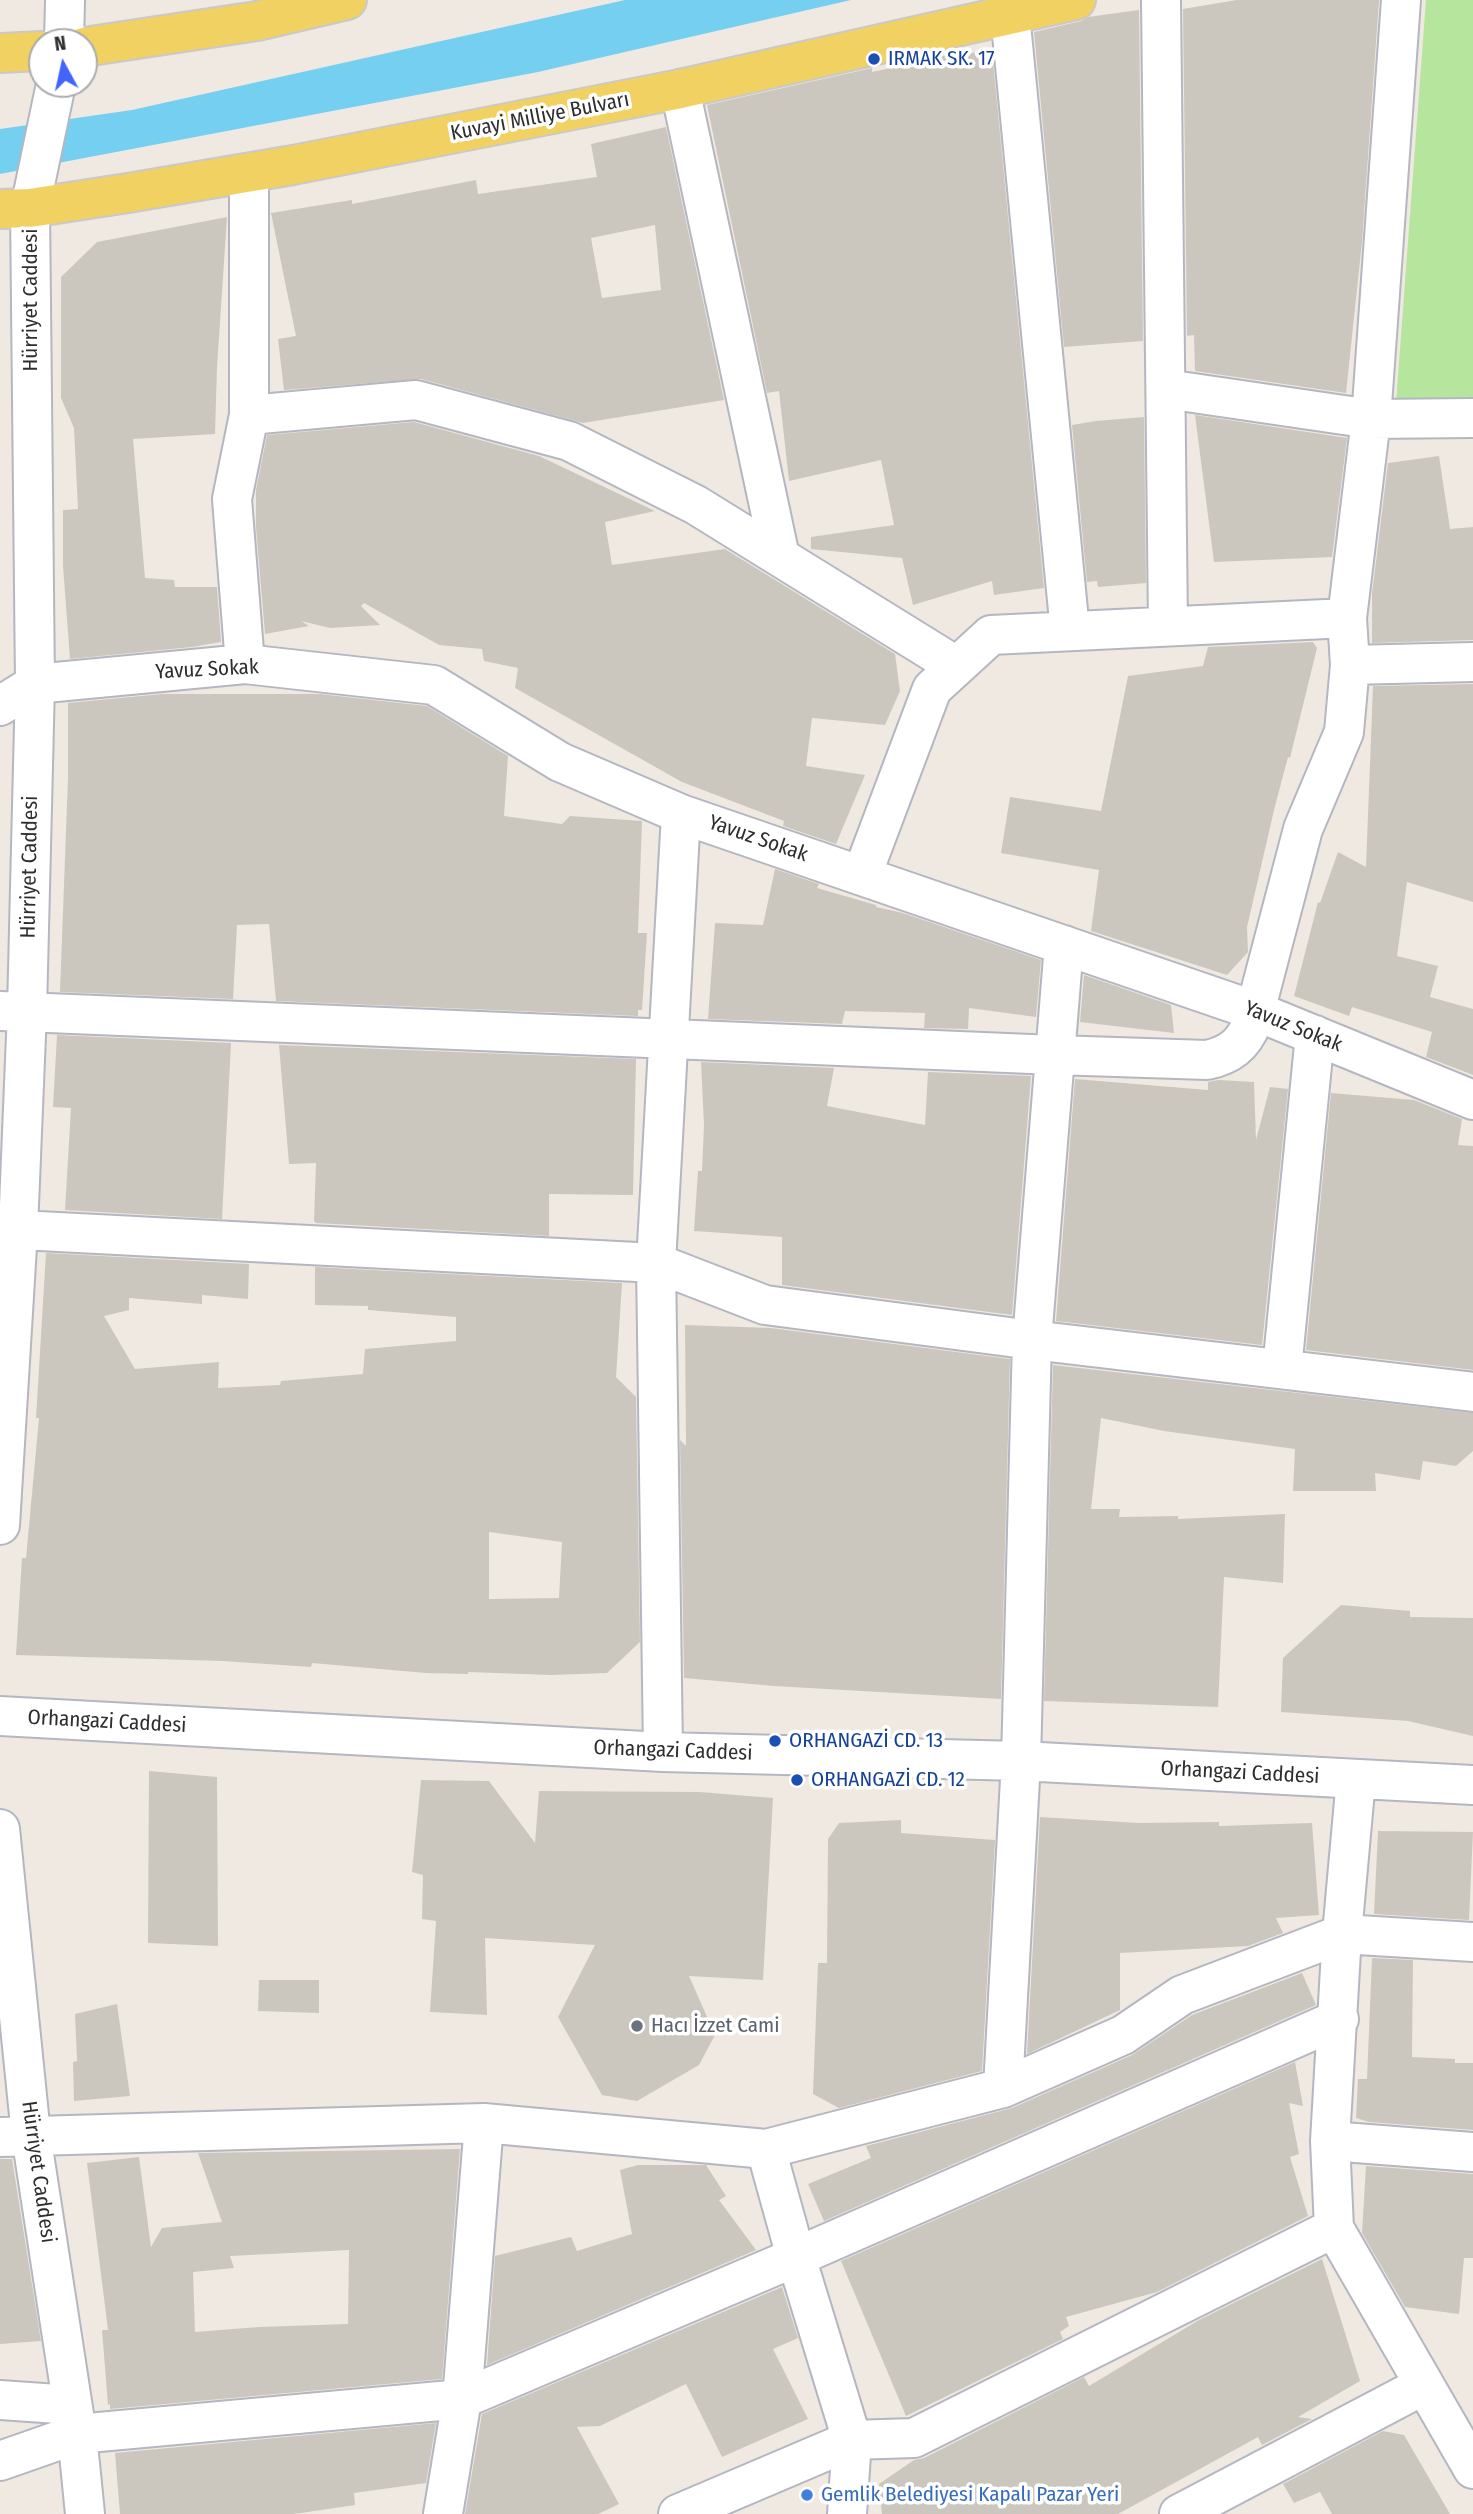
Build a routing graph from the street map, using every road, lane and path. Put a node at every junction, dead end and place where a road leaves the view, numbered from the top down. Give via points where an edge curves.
1 (65, 0) edge
2 (347, 0) edge
3 (1076, 0) edge
4 (1161, 0) edge
5 (1401, 0) edge
6 (1010, 14) junction
7 (64, 28) edge
8 (98, 45) edge
9 (28, 52) edge
10 (0, 53) edge
11 (680, 89) junction
12 (49, 116) edge
13 (249, 173) junction
14 (15, 208) edge
15 (1166, 389) junction
16 (250, 415) junction
17 (1473, 418) edge
18 (1371, 419) junction
19 (17, 527) edge
20 (780, 557) junction
21 (1347, 618) junction
22 (1168, 626) junction
23 (1070, 631) junction
24 (1473, 662) edge
25 (245, 664) junction
26 (1350, 665) junction
27 (956, 666) junction
28 (35, 684) junction
29 (0, 706) edge
30 (681, 814) junction
31 (862, 874) junction
32 (1064, 945) junction
33 (1254, 1010) junction
34 (14, 1011) edge
35 (1315, 1035) junction
36 (669, 1038) junction
37 (1055, 1055) junction
38 (1473, 1100) edge
39 (9, 1229) edge
40 (656, 1263) junction
41 (1032, 1340) junction
42 (1282, 1369) junction
43 (1473, 1392) edge
44 (0, 1525) edge
45 (0, 1716) edge
46 (663, 1752) junction
47 (1021, 1761) junction
48 (1356, 1779) junction
49 (1473, 1784) edge
50 (0, 1829) edge
51 (1342, 1934) junction
52 (1473, 1942) edge
53 (1339, 2019) junction
54 (1003, 2088) junction
55 (484, 2123) junction
56 (15, 2136) edge
57 (1331, 2141) junction
58 (766, 2149) junction
59 (1473, 2152) edge
60 (1334, 2228) junction
61 (796, 2257) junction
62 (1424, 2385) junction
63 (462, 2399) junction
64 (0, 2400) edge
65 (74, 2420) junction
66 (852, 2440) junction
67 (0, 2461) edge
68 (1473, 2469) edge
69 (85, 2514) edge
70 (443, 2514) edge
71 (678, 2514) edge
72 (847, 2514) edge
73 (1179, 2514) edge

1 - 7 street
2 - 8 main road via 257,21
3 - 6 main road, Kuvayi Milliye Bulvarı
4 - 15 street
5 - 18 street
6 - 11 main road, Kuvayi Milliye Bulvarı
6 - 23 street
9 - 10 main road
11 - 13 main road, Kuvayi Milliye Bulvarı
11 - 20 street
12 - 14 street, Hürriyet Caddesi
13 - 14 main road, Kuvayi Milliye Bulvarı
13 - 16 street
14 - 19 street, Hürriyet Caddesi
15 - 18 street
15 - 22 street
16 - 20 street via 416,400 569,441 696,505
16 - 25 street via 232,499
17 - 18 street
18 - 21 street
19 - 28 street, Hürriyet Caddesi
20 - 27 street
21 - 22 street
21 - 26 street
22 - 23 street
23 - 27 street via 990,635
24 - 26 street
25 - 28 street, Yavuz Sokak
25 - 30 street, Yavuz Sokak via 434,685 560,762
26 - 33 street via 1344,732 1303,829
27 - 31 street via 932,689
28 - 29 street
28 - 34 street, Hürriyet Caddesi
30 - 31 street, Yavuz Sokak
30 - 36 street
31 - 32 street, Yavuz Sokak
32 - 33 street, Yavuz Sokak
32 - 37 street
33 - 35 street, Yavuz Sokak
33 - 37 street via 1247,1035 1238,1046 1207,1060
34 - 36 street
34 - 39 street, Hürriyet Caddesi
35 - 38 street, Yavuz Sokak
35 - 42 street
36 - 37 street
36 - 40 street
37 - 41 street
39 - 40 street
39 - 44 street, Hürriyet Caddesi
40 - 41 street via 765,1305
40 - 46 street
41 - 42 street
41 - 47 street
42 - 43 street
45 - 46 street, Orhangazi Caddesi
46 - 47 street, Orhangazi Caddesi
47 - 48 street, Orhangazi Caddesi
47 - 54 street
48 - 49 street, Orhangazi Caddesi
48 - 51 street
50 - 56 street, Hürriyet Caddesi
51 - 52 street
51 - 53 street
51 - 54 street via 1182,1995 1123,2035
53 - 57 street
53 - 61 street
54 - 58 street
55 - 56 street
55 - 58 street
55 - 63 street
56 - 65 street, Hürriyet Caddesi
57 - 59 street
57 - 60 street
58 - 61 street
60 - 62 street
60 - 66 street via 914,2438
61 - 63 street
61 - 66 street
62 - 68 street
62 - 73 street
63 - 65 street
63 - 70 street
64 - 65 street
65 - 67 street
65 - 69 street, Hürriyet Caddesi
66 - 71 street
66 - 72 street

